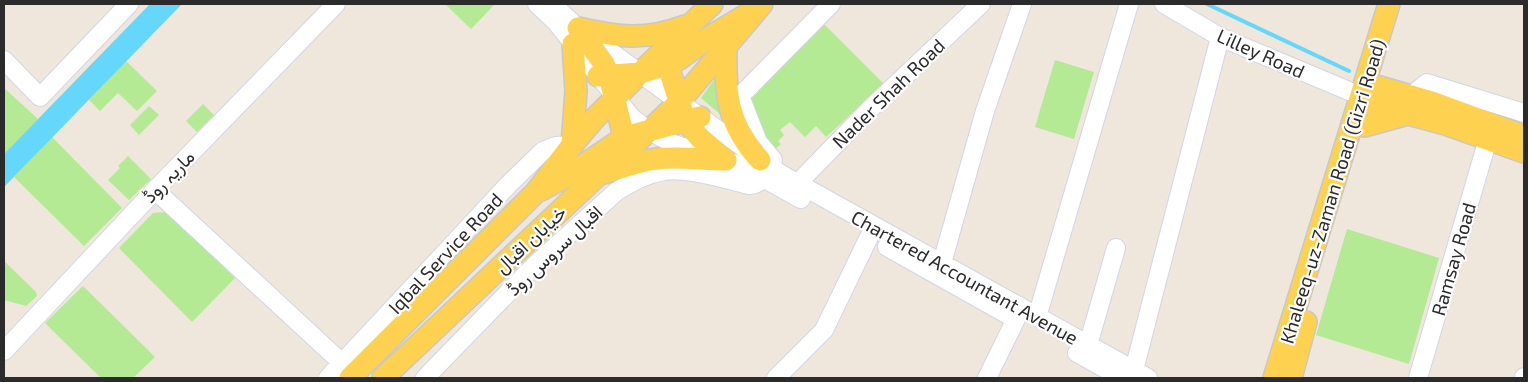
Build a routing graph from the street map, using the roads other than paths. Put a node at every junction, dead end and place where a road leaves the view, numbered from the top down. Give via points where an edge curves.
1 (129, 4) edge
2 (336, 4) edge
3 (537, 4) edge
4 (552, 4) edge
5 (712, 4) edge
6 (831, 4) edge
7 (981, 4) edge
8 (1022, 4) edge
9 (1129, 4) edge
10 (1164, 4) edge
11 (1389, 4) edge
12 (1403, 4) edge
13 (761, 5) edge
14 (691, 23) junction
15 (575, 36) junction
16 (1220, 37) junction
17 (726, 47) junction
18 (665, 58) junction
19 (4, 60) edge
20 (640, 73) junction
21 (604, 76) junction
22 (1368, 94) junction
23 (615, 98) junction
24 (735, 102) junction
25 (1408, 105) junction
26 (688, 113) junction
27 (1524, 113) edge
28 (1365, 126) junction
29 (649, 131) junction
30 (1523, 136) edge
31 (1488, 139) junction
32 (626, 143) junction
33 (572, 145) junction
34 (726, 160) junction
35 (762, 170) junction
36 (599, 174) junction
37 (797, 186) junction
38 (155, 190) junction
39 (536, 192) junction
40 (869, 237) junction
41 (1116, 248) dead end
42 (942, 263) junction
43 (1037, 317) junction
44 (1016, 319) junction
45 (1088, 345) junction
46 (4, 351) edge
47 (346, 371) edge
48 (1135, 376) edge
49 (328, 378) edge
50 (383, 378) edge
51 (425, 378) edge
52 (776, 378) edge
53 (987, 378) edge
54 (1274, 378) edge
55 (1291, 378) edge
56 (1418, 378) edge

1 - 19 street via 40,96
2 - 38 street, ماریہ روڈ
3 - 15 street
4 - 15 street
5 - 14 main road
6 - 24 street
7 - 37 street, Nader Shah Road via 871,108
8 - 42 street via 986,111
9 - 43 street
10 - 16 street, Lilley Road
11 - 22 main road, Khaleeq-uz-Zaman Road (Gizri Road)
12 - 22 main road, Khaleeq-uz-Zaman Road (Gizri Road)
13 - 17 main road
13 - 18 main road
14 - 15 main road via 657,35
14 - 18 main road
15 - 20 street
15 - 21 main road via 604,64
15 - 33 main road via 576,91
16 - 22 street, Lilley Road
16 - 48 street
17 - 24 main road via 727,96
17 - 26 main road
18 - 20 main road, خیابان اقبال
18 - 26 main road
20 - 21 main road
20 - 23 main road, خیابان اقبال
20 - 26 street
21 - 23 main road
22 - 25 main road, Lilley Road
22 - 28 main road, Khaleeq-uz-Zaman Road (Gizri Road)
22 - 54 main road, Khaleeq-uz-Zaman Road (Gizri Road)
23 - 29 street via 632,118
23 - 32 main road
23 - 33 main road, خیابان اقبال
24 - 35 main road via 739,133
24 - 37 street via 758,142
25 - 27 street via 1427,83
25 - 28 main road
25 - 30 main road, Lilley Road via 1450,109
25 - 31 main road, Lilley Road
26 - 29 main road
26 - 34 main road via 700,138
26 - 35 street
28 - 55 main road, Khaleeq-uz-Zaman Road (Gizri Road)
29 - 32 main road, خیابان اقبال
29 - 34 street via 674,144
30 - 31 main road, Lilley Road
31 - 56 street, Ramsay Road
32 - 36 main road, خیابان اقبال
32 - 39 main road
33 - 39 main road, خیابان اقبال
33 - 47 street, Iqbal Service Road via 543,151 509,184
34 - 35 street
34 - 36 main road via 657,159
35 - 37 street
35 - 51 street, اقبال سروس روڈ via 755,184 749,185 692,172 666,170 629,183 535,265
36 - 50 main road, خیابان اقبال
37 - 40 street, Chartered Accountant Avenue
37 - 42 street, Chartered Accountant Avenue
38 - 46 street, ماریہ روڈ
38 - 47 street
39 - 47 main road, خیابان اقبال
40 - 44 street, Chartered Accountant Avenue
40 - 52 street via 824,330
41 - 45 street
42 - 43 street, Chartered Accountant Avenue
43 - 45 street, Chartered Accountant Avenue
44 - 48 street, Chartered Accountant Avenue
44 - 53 street
45 - 48 street, Chartered Accountant Avenue
47 - 49 street, Iqbal Service Road

